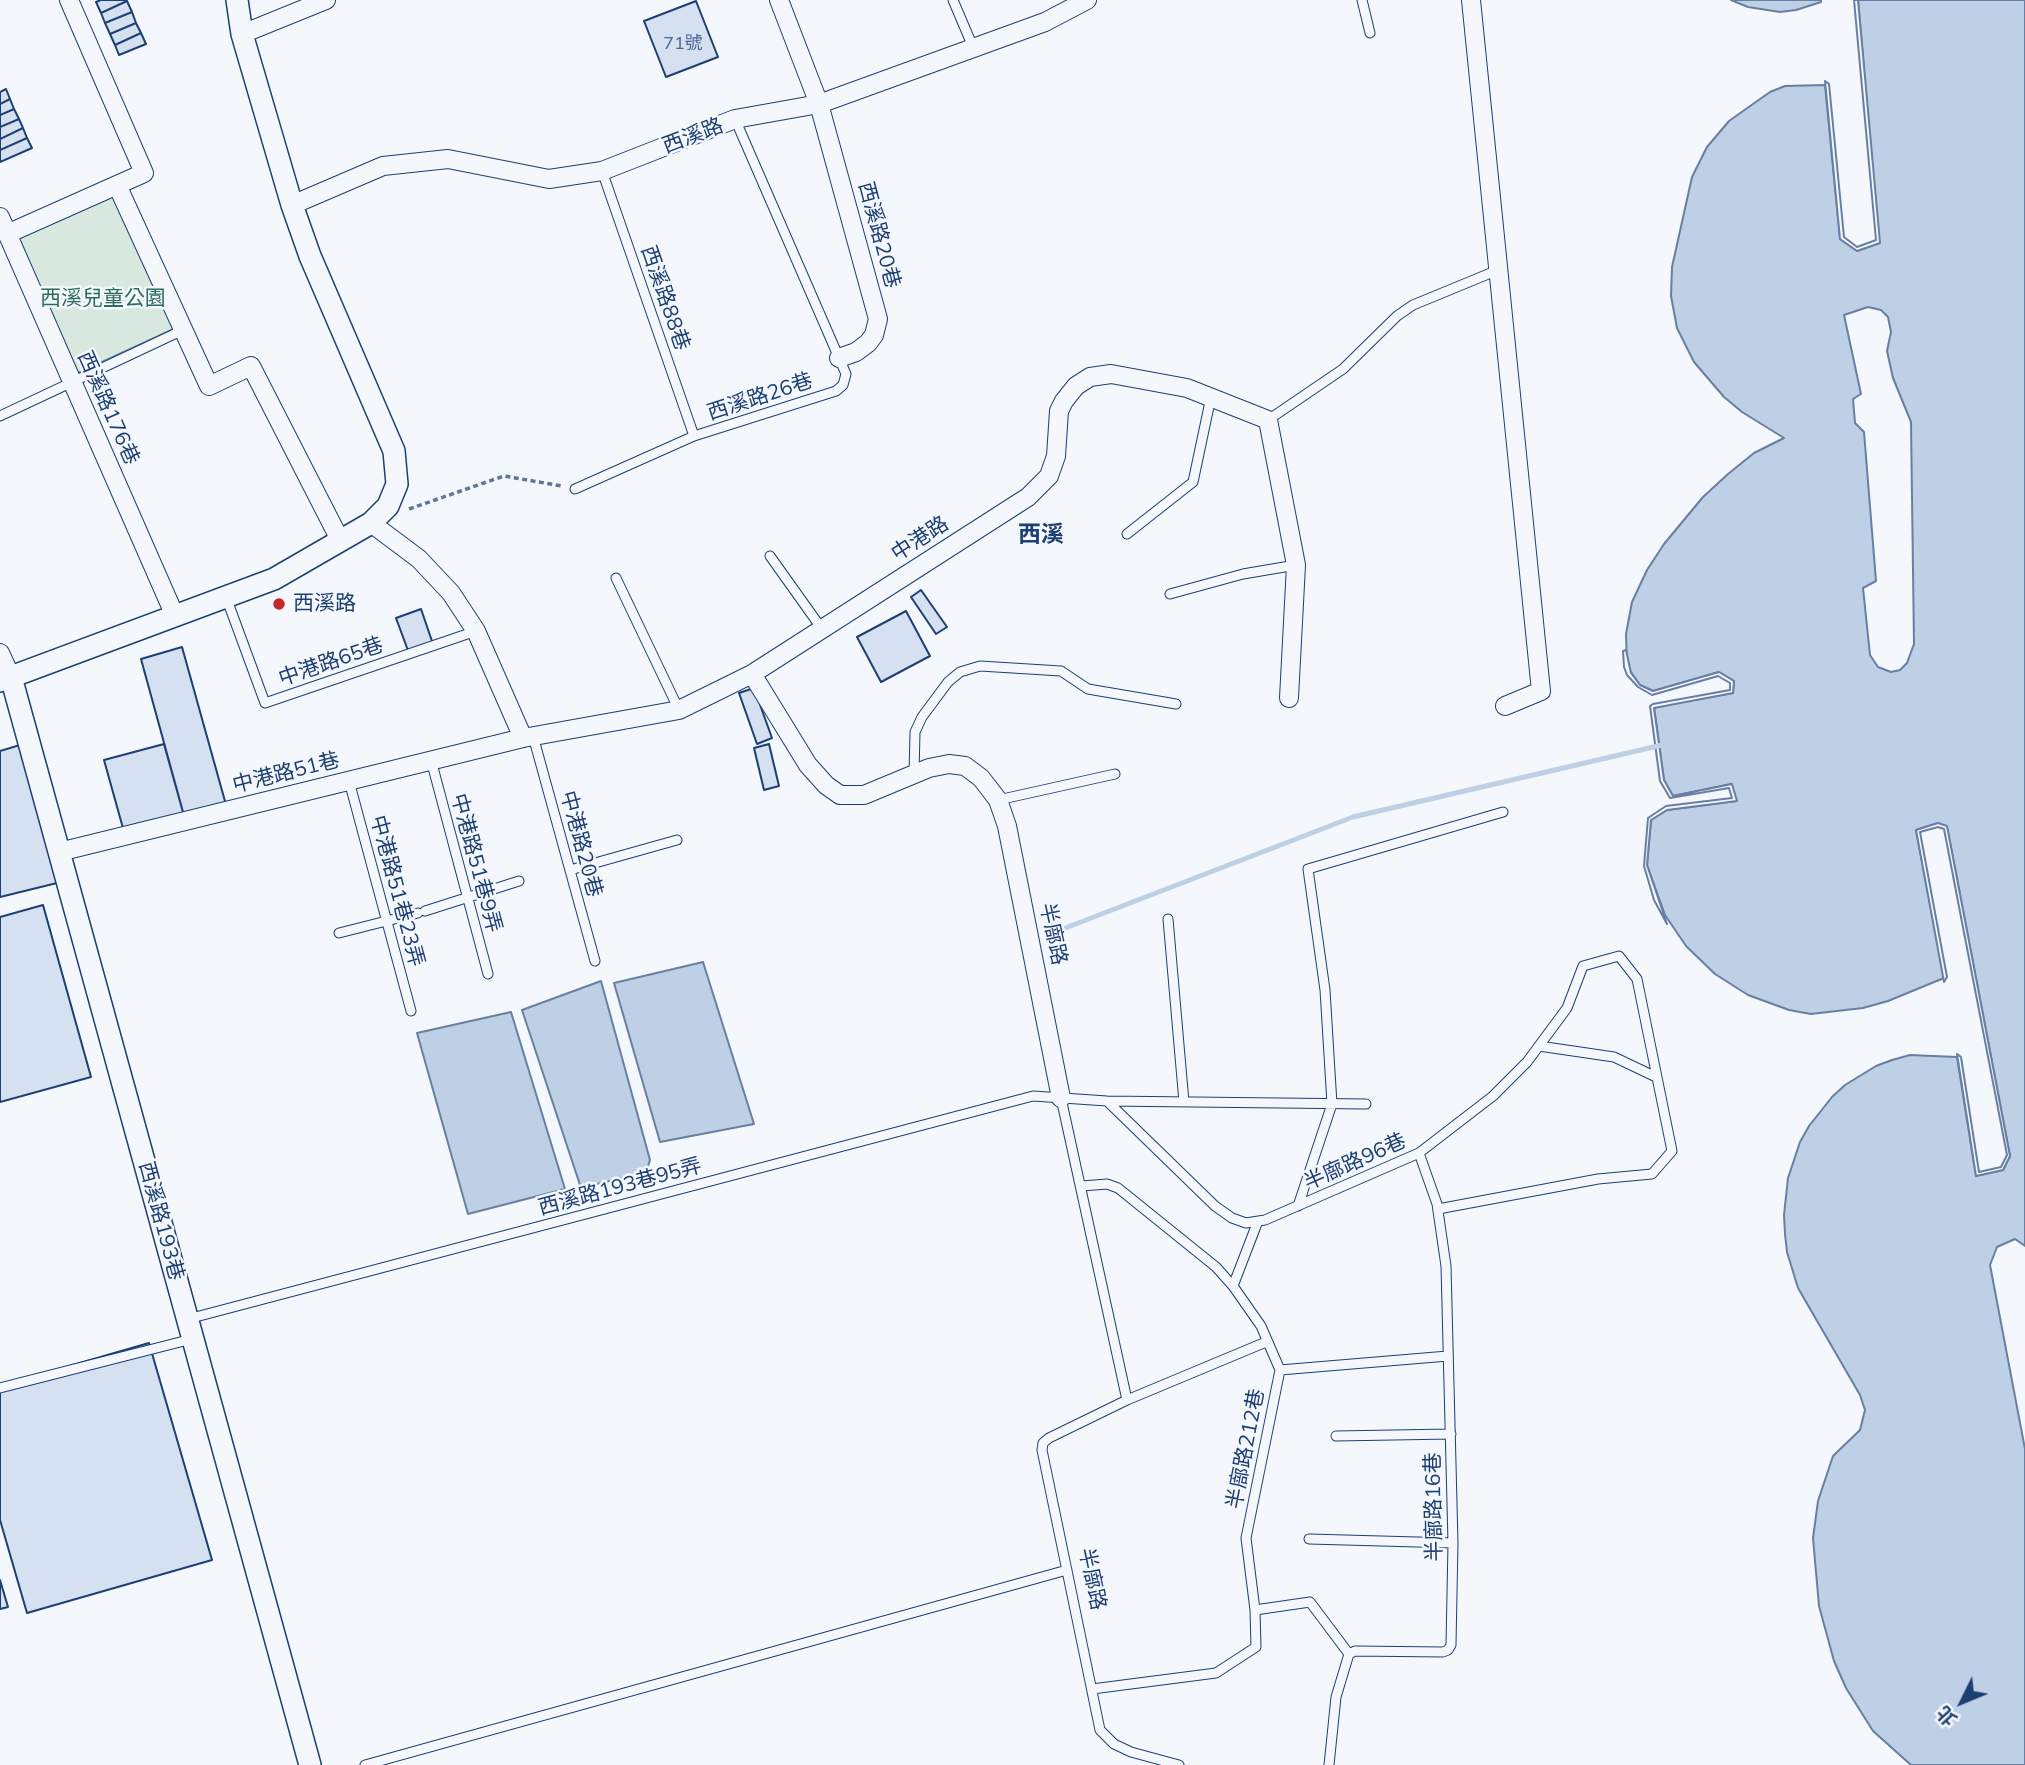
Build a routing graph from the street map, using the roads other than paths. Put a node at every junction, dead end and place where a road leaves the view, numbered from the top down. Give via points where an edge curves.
1 (69, 0) edge
2 (237, 0) edge
3 (326, 0) edge
4 (779, 0) edge
5 (953, 0) edge
6 (1087, 0) edge
7 (1362, 0) edge
8 (1471, 0) edge
9 (1370, 33) dead end
10 (242, 34) junction
11 (973, 47) junction
12 (820, 104) junction
13 (735, 119) junction
14 (602, 171) junction
15 (117, 185) junction
16 (292, 205) junction
17 (4, 226) edge
18 (1498, 270) junction
19 (183, 330) junction
20 (839, 358) junction
21 (72, 382) junction
22 (1212, 397) junction
23 (0, 416) edge
24 (1268, 420) junction
25 (694, 436) junction
26 (575, 489) road end
27 (371, 523) junction
28 (1127, 534) dead end
29 (340, 540) junction
30 (770, 556) dead end
31 (1296, 565) junction
32 (616, 579) dead end
33 (1170, 594) dead end
34 (226, 597) junction
35 (175, 616) junction
36 (822, 629) junction
37 (476, 631) junction
38 (0, 653) edge
39 (752, 674) junction
40 (6, 679) edge
41 (1289, 698) dead end
42 (1176, 704) dead end
43 (1505, 706) dead end
44 (679, 710) junction
45 (528, 737) junction
46 (431, 760) junction
47 (1115, 774) dead end
48 (914, 775) junction
49 (349, 781) junction
50 (998, 800) junction
51 (1503, 812) dead end
52 (677, 840) dead end
53 (59, 852) junction
54 (570, 870) junction
55 (519, 881) dead end
56 (467, 897) junction
57 (1168, 919) dead end
58 (387, 921) junction
59 (339, 933) dead end
60 (595, 961) dead end
61 (488, 974) dead end
62 (411, 1011) dead end
63 (1539, 1046) junction
64 (1656, 1077) junction
65 (1061, 1098) junction
66 (1107, 1101) junction
67 (1184, 1102) junction
68 (1332, 1104) junction
69 (1366, 1104) dead end
70 (1419, 1153) junction
71 (1082, 1186) junction
72 (1298, 1206) junction
73 (1437, 1209) junction
74 (1258, 1221) junction
75 (1233, 1286) junction
76 (191, 1329) junction
77 (1266, 1342) junction
78 (1448, 1356) junction
79 (1280, 1370) junction
80 (0, 1388) edge
81 (1127, 1401) junction
82 (1451, 1434) junction
83 (1336, 1436) dead end
84 (1309, 1539) dead end
85 (1453, 1543) junction
86 (1067, 1570) junction
87 (1255, 1610) junction
88 (1349, 1654) junction
89 (1092, 1689) junction
90 (310, 1765) edge
91 (365, 1765) edge
92 (1178, 1765) edge
93 (1329, 1765) edge

1 - 15 street via 144,173
2 - 10 street
3 - 10 street
4 - 12 street, 西溪路20巷
5 - 11 lane
6 - 11 street, 西溪路 via 1045,22
7 - 9 lane
8 - 18 street
10 - 16 street
11 - 12 street, 西溪路
12 - 13 street, 西溪路
12 - 20 street, 西溪路20巷 via 878,319 868,343
13 - 14 street, 西溪路
13 - 20 lane, 西溪路26巷
14 - 16 street, 西溪路 via 549,179 448,159 383,166
14 - 25 lane, 西溪路88巷
15 - 17 street
15 - 19 street
16 - 27 street via 394,452 397,484 388,506
17 - 21 street, 西溪路176巷
18 - 24 lane via 1413,304 1343,369
18 - 43 street via 1541,691
19 - 21 lane
19 - 29 street via 209,386 251,366
20 - 25 lane, 西溪路26巷 via 846,374 836,391
21 - 23 lane
21 - 35 street, 西溪路176巷
22 - 24 street, 中港路
22 - 28 lane via 1194,482
22 - 36 street, 中港路 via 1111,374 1090,377 1064,401 1049,476 1028,497
24 - 31 street
25 - 26 lane, 西溪路26巷
27 - 29 street
27 - 37 street via 419,559 451,593
29 - 34 street via 274,579
30 - 36 lane
31 - 33 lane
31 - 41 street
32 - 44 lane
34 - 35 street
34 - 37 lane, 中港路65巷 via 265,702
35 - 40 street
36 - 39 street, 中港路
37 - 45 street
38 - 40 street
39 - 44 street, 中港路
39 - 48 street, 半廍路 via 808,765 840,795 864,796
40 - 53 street, 西溪路193巷
42 - 48 lane via 1088,689 1060,671 980,666 960,672 948,682 922,717 915,732
44 - 45 street, 中港路
45 - 46 street, 中港路51巷
45 - 54 lane, 中港路20巷
46 - 49 street, 中港路51巷
46 - 56 lane, 中港路51巷9弄
47 - 50 lane
48 - 50 street, 半廍路 via 949,764 965,766
49 - 53 street, 中港路51巷
49 - 58 lane, 中港路51巷23弄
50 - 65 street, 半廍路
51 - 68 lane via 1308,869 1325,990
52 - 54 lane
53 - 76 street, 西溪路193巷
54 - 60 lane, 中港路20巷
55 - 56 lane
56 - 58 lane
56 - 61 lane, 中港路51巷9弄
57 - 67 lane
58 - 59 lane
58 - 62 lane, 中港路51巷23弄
63 - 64 lane via 1614,1057
63 - 64 lane, 半廍路96巷 via 1567,1008 1583,966 1619,956 1637,979
63 - 70 lane, 半廍路96巷 via 1493,1096
64 - 73 lane via 1672,1151 1652,1174 1598,1179
65 - 66 lane
65 - 71 lane, 半廍路
65 - 76 lane, 西溪路193巷95弄 via 1033,1096
66 - 67 lane
66 - 74 lane via 1215,1206 1246,1223
67 - 68 lane
68 - 69 lane
68 - 72 lane
70 - 72 lane, 半廍路96巷
70 - 73 lane, 半廍路16巷
71 - 75 lane, 半廍路212巷 via 1118,1188
71 - 81 lane, 半廍路
72 - 74 lane, 半廍路96巷
73 - 78 lane, 半廍路16巷 via 1446,1266
74 - 75 lane
75 - 77 lane, 半廍路212巷 via 1261,1326
76 - 80 lane, 西溪路193巷95弄
76 - 90 street, 西溪路193巷
77 - 79 lane, 半廍路212巷
77 - 81 lane, 半廍路
78 - 79 lane
78 - 82 lane, 半廍路16巷
79 - 87 lane, 半廍路212巷 via 1246,1538
81 - 86 lane, 半廍路 via 1043,1443
82 - 83 lane
82 - 85 lane, 半廍路16巷
84 - 85 lane
85 - 88 lane, 半廍路16巷 via 1448,1650
86 - 89 lane, 半廍路
86 - 91 lane
87 - 88 lane via 1310,1602
87 - 89 lane, 半廍路212巷 via 1256,1647 1216,1673
88 - 93 lane via 1336,1697
89 - 92 lane, 半廍路 via 1106,1739 1131,1752

